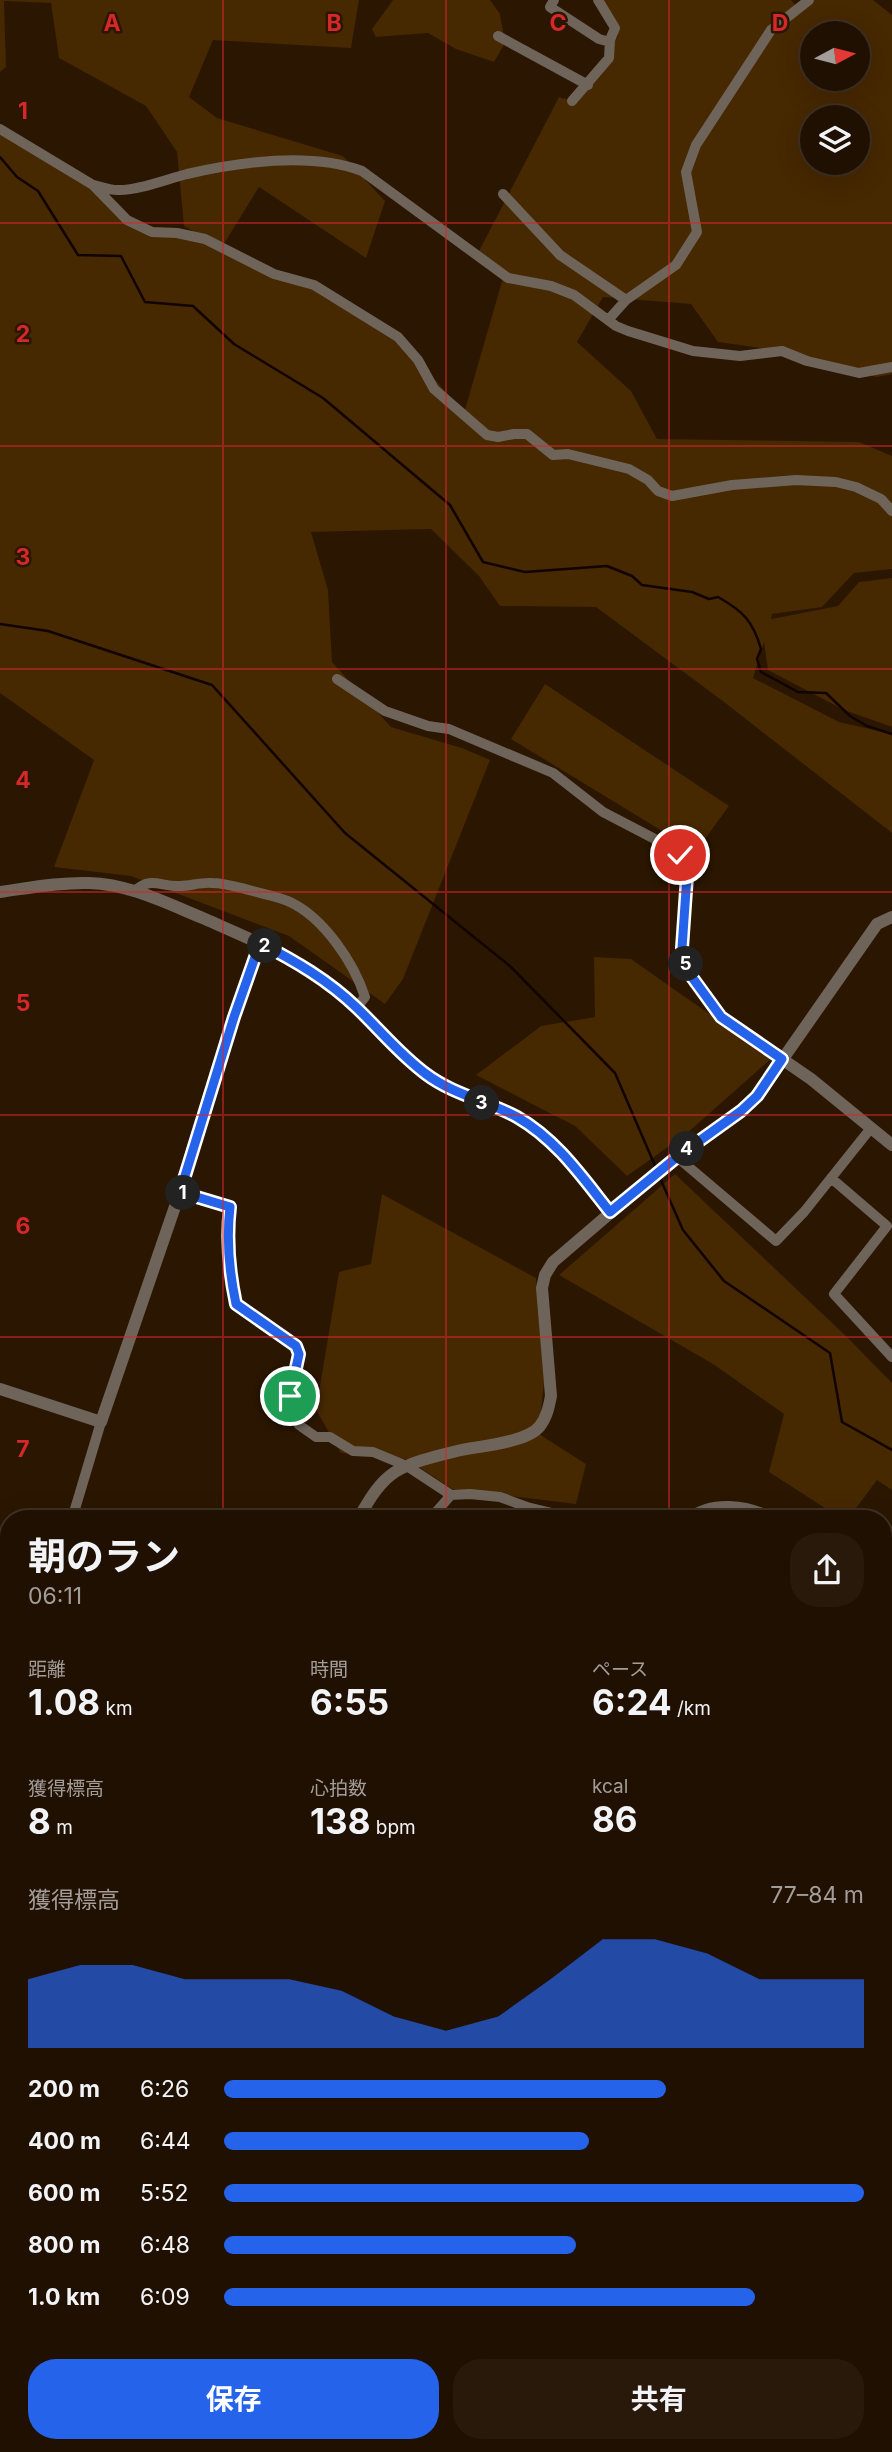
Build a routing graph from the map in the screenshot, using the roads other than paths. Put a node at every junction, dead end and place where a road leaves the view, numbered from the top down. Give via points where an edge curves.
1 (554, 0) edge
2 (598, 0) edge
3 (809, 0) edge
4 (498, 36) dead end
5 (610, 42) junction
6 (589, 85) junction
7 (572, 101) dead end
8 (0, 129) edge
9 (93, 185) junction
10 (503, 194) dead end
11 (626, 300) junction
12 (609, 319) junction
13 (892, 367) edge
14 (892, 511) edge
15 (337, 679) dead end
16 (135, 891) junction
17 (0, 892) edge
18 (892, 917) edge
19 (260, 943) junction
20 (356, 1008) junction
21 (782, 1059) junction
22 (871, 1128) junction
23 (892, 1145) edge
24 (674, 1159) junction
25 (831, 1178) junction
26 (180, 1192) junction
27 (610, 1212) junction
28 (892, 1357) edge
29 (0, 1389) edge
30 (101, 1422) junction
31 (407, 1466) junction
32 (451, 1495) junction
33 (527, 1507) junction
34 (75, 1510) edge
35 (363, 1510) edge
36 (438, 1510) edge
37 (524, 1510) edge
38 (540, 1510) edge
39 (709, 1510) edge
40 (736, 1510) edge

1 - 5 street via 550,7 599,40
2 - 5 street via 615,28
3 - 11 street via 771,30 696,145 686,172 697,232 676,265
4 - 6 street
5 - 6 street via 609,58
6 - 7 street
8 - 9 street
9 - 12 street via 121,191 190,173 257,164 344,165 362,172 508,278 574,295
9 - 14 street via 127,220 152,232 205,239 274,274 314,285 398,338 418,360 434,389 487,435 527,434 553,454 629,469 672,496 732,485 836,482 881,499
10 - 11 street via 559,255
11 - 12 street
12 - 13 street via 628,331 693,351 740,356 782,351 859,373
15 - 21 street via 385,711 449,729 553,773 603,811 674,849 685,863 687,876 682,948 689,973 721,1017
16 - 17 street via 91,883
16 - 19 street
16 - 20 street via 149,882 172,887 209,882 294,904 351,961 365,997
18 - 21 street via 877,924
19 - 20 street via 310,970
19 - 26 street
20 - 27 street via 428,1076 514,1116 549,1139
21 - 22 street
21 - 24 street via 741,1111
22 - 23 street
22 - 25 street
24 - 25 street via 776,1241
24 - 27 street
25 - 28 street via 887,1226 834,1294
26 - 30 street
26 - 31 street via 230,1207 229,1271 236,1304 296,1346 299,1354 290,1396 299,1425 316,1437 330,1437 353,1451 373,1452
27 - 31 street via 553,1262 545,1275 542,1288 551,1395 539,1427 520,1438
29 - 30 street
30 - 34 street
31 - 32 street
31 - 35 street via 385,1481
32 - 33 street via 500,1497
32 - 36 street
33 - 37 street
33 - 38 street
39 - 40 street via 719,1506

